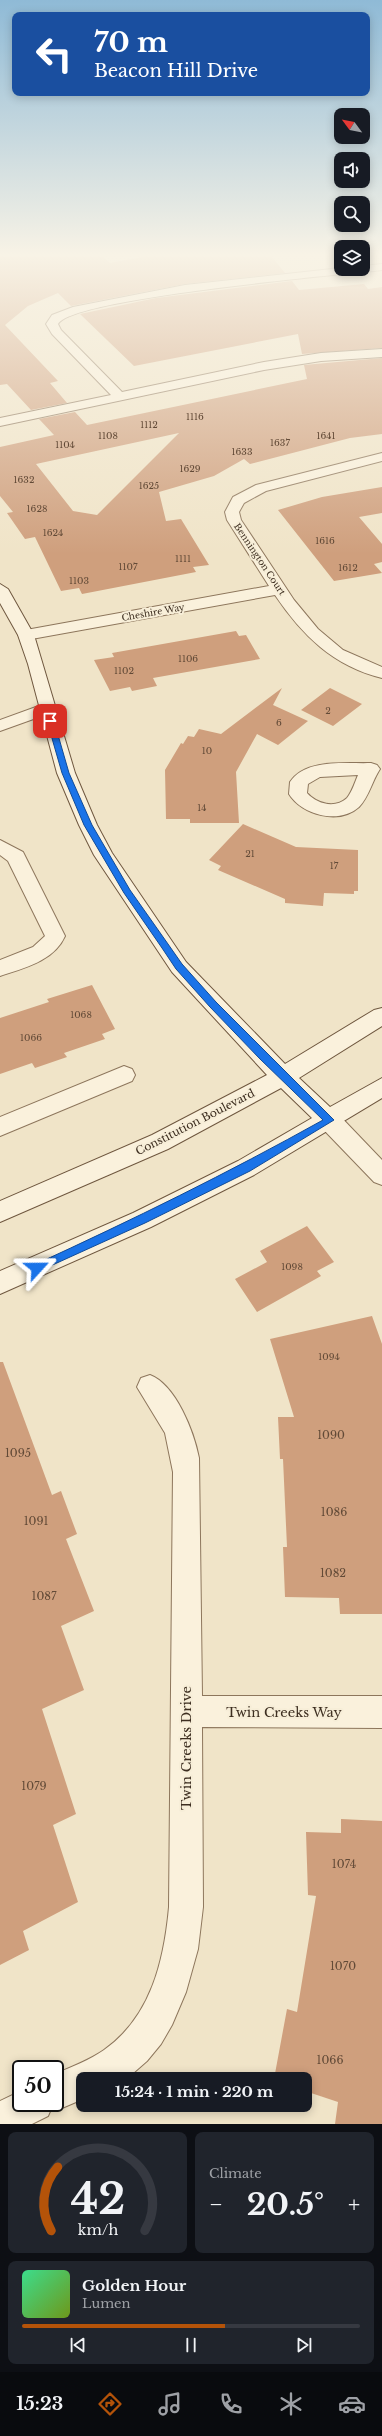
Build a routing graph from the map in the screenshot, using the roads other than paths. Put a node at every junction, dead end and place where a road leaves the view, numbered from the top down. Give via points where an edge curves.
1 (80, 356) edge
2 (347, 356) edge
3 (120, 397) junction
4 (0, 422) edge
5 (382, 457) edge
6 (0, 589) edge
7 (280, 589) junction
8 (26, 635) junction
9 (382, 674) edge
10 (47, 708) junction
11 (0, 726) edge
12 (0, 846) edge
13 (0, 968) edge
14 (382, 1016) edge
15 (124, 1074) dead end
16 (284, 1076) junction
17 (382, 1087) edge
18 (329, 1120) junction
19 (0, 1127) edge
20 (382, 1175) edge
21 (0, 1212) edge
22 (0, 1283) edge
23 (150, 1386) dead end
24 (186, 1711) junction
25 (382, 1712) edge
26 (99, 2072) edge
27 (76, 2084) edge
28 (64, 2089) edge
29 (16, 2112) edge
30 (0, 2120) edge

1 - 3 street
2 - 3 street via 292,361
3 - 4 street
5 - 7 street, Bennington Court via 261,488 244,496 235,504 232,512 234,520
6 - 8 street
7 - 8 street, Cheshire Way
7 - 9 street, Bennington Court via 307,626 325,645 342,656
8 - 10 street
10 - 11 street
10 - 16 street via 66,773 78,802 104,854 127,891 179,967
12 - 13 street via 16,857 55,936 47,949
14 - 16 street, Constitution Boulevard
15 - 19 street
16 - 18 street
16 - 21 street, Constitution Boulevard via 160,1142
17 - 18 street
18 - 20 street
18 - 22 street via 246,1168 142,1220
23 - 24 street, Twin Creeks Drive via 175,1421 184,1445 187,1472
24 - 25 street, Twin Creeks Way
24 - 26 street, Twin Creeks Drive via 186,1907 180,1959 165,1998 144,2036 118,2062
27 - 28 street, Twin Creeks Drive
29 - 30 street

